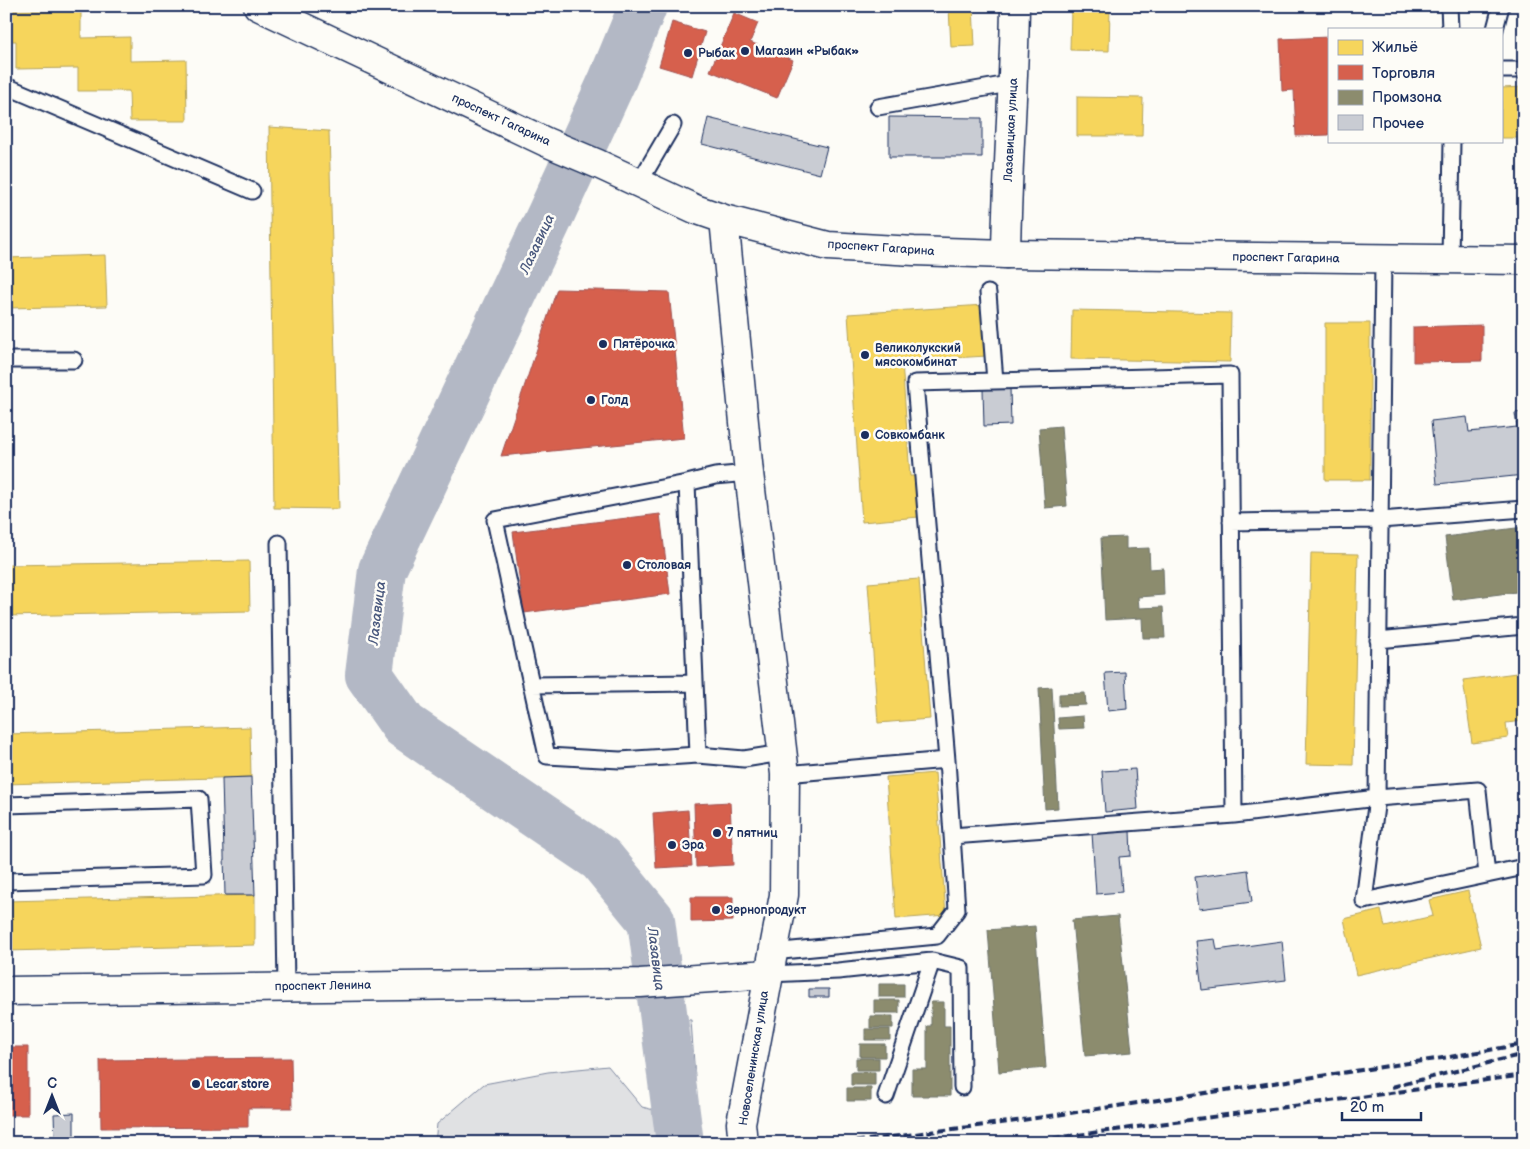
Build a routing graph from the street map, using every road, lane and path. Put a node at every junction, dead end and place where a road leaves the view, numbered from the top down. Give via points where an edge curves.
1 (258, 6) edge
2 (1015, 6) edge
3 (1449, 6) edge
4 (1501, 6) edge
5 (1450, 28) edge
6 (1496, 28) edge
7 (1502, 70) edge
8 (1524, 70) edge
9 (1014, 83) junction
10 (6, 86) edge
11 (878, 107) dead end
12 (673, 125) dead end
13 (1452, 142) edge
14 (639, 183) junction
15 (252, 191) dead end
16 (724, 219) junction
17 (1006, 254) junction
18 (1383, 259) junction
19 (1450, 260) junction
20 (1524, 260) edge
21 (988, 293) dead end
22 (6, 360) edge
23 (74, 360) dead end
24 (995, 381) junction
25 (749, 473) junction
26 (687, 483) junction
27 (1524, 510) edge
28 (1380, 520) junction
29 (1231, 522) junction
30 (279, 543) dead end
31 (1524, 626) edge
32 (1378, 640) junction
33 (695, 684) junction
34 (531, 685) junction
35 (698, 755) junction
36 (947, 760) junction
37 (783, 763) junction
38 (1377, 798) junction
39 (6, 805) edge
40 (1234, 815) junction
41 (952, 836) junction
42 (1524, 867) edge
43 (1487, 875) junction
44 (6, 881) edge
45 (932, 961) junction
46 (770, 963) junction
47 (286, 986) junction
48 (6, 991) edge
49 (962, 1087) dead end
50 (886, 1096) dead end
51 (743, 1143) edge

1 - 14 main road, проспект Гагарина
2 - 9 main road, Лазавицкая улица
3 - 5 lane
4 - 6 lane
7 - 8 lane
9 - 11 lane
9 - 17 main road, Лазавицкая улица
10 - 15 lane
12 - 14 lane
13 - 19 lane
14 - 16 main road, проспект Гагарина
16 - 17 main road, проспект Гагарина via 828,246
16 - 25 main road
17 - 18 main road, проспект Гагарина
18 - 19 main road, проспект Гагарина
18 - 28 lane
19 - 20 main road, проспект Гагарина
21 - 24 lane
22 - 23 lane
24 - 29 lane via 1230,375
24 - 36 lane via 915,383
25 - 26 lane
25 - 37 main road
26 - 33 lane
26 - 34 lane via 495,520
27 - 28 lane
28 - 29 lane
28 - 32 lane
29 - 40 lane
30 - 47 lane
31 - 32 lane
32 - 38 lane
33 - 34 lane
33 - 35 lane
34 - 35 lane via 547,756 620,760
35 - 37 lane
36 - 37 lane
36 - 41 lane
37 - 46 main road via 784,895
38 - 40 lane
38 - 43 lane via 1478,790
38 - 43 lane via 1364,901
39 - 44 lane via 199,799 204,875
40 - 41 lane
41 - 46 lane via 957,910 937,936
42 - 43 lane
45 - 46 lane via 838,971
45 - 49 lane via 961,968
45 - 50 lane
46 - 47 main road, проспект Ленина via 680,981 640,983
46 - 51 main road, Новоселенинская улица via 741,1123
47 - 48 main road, проспект Ленина

